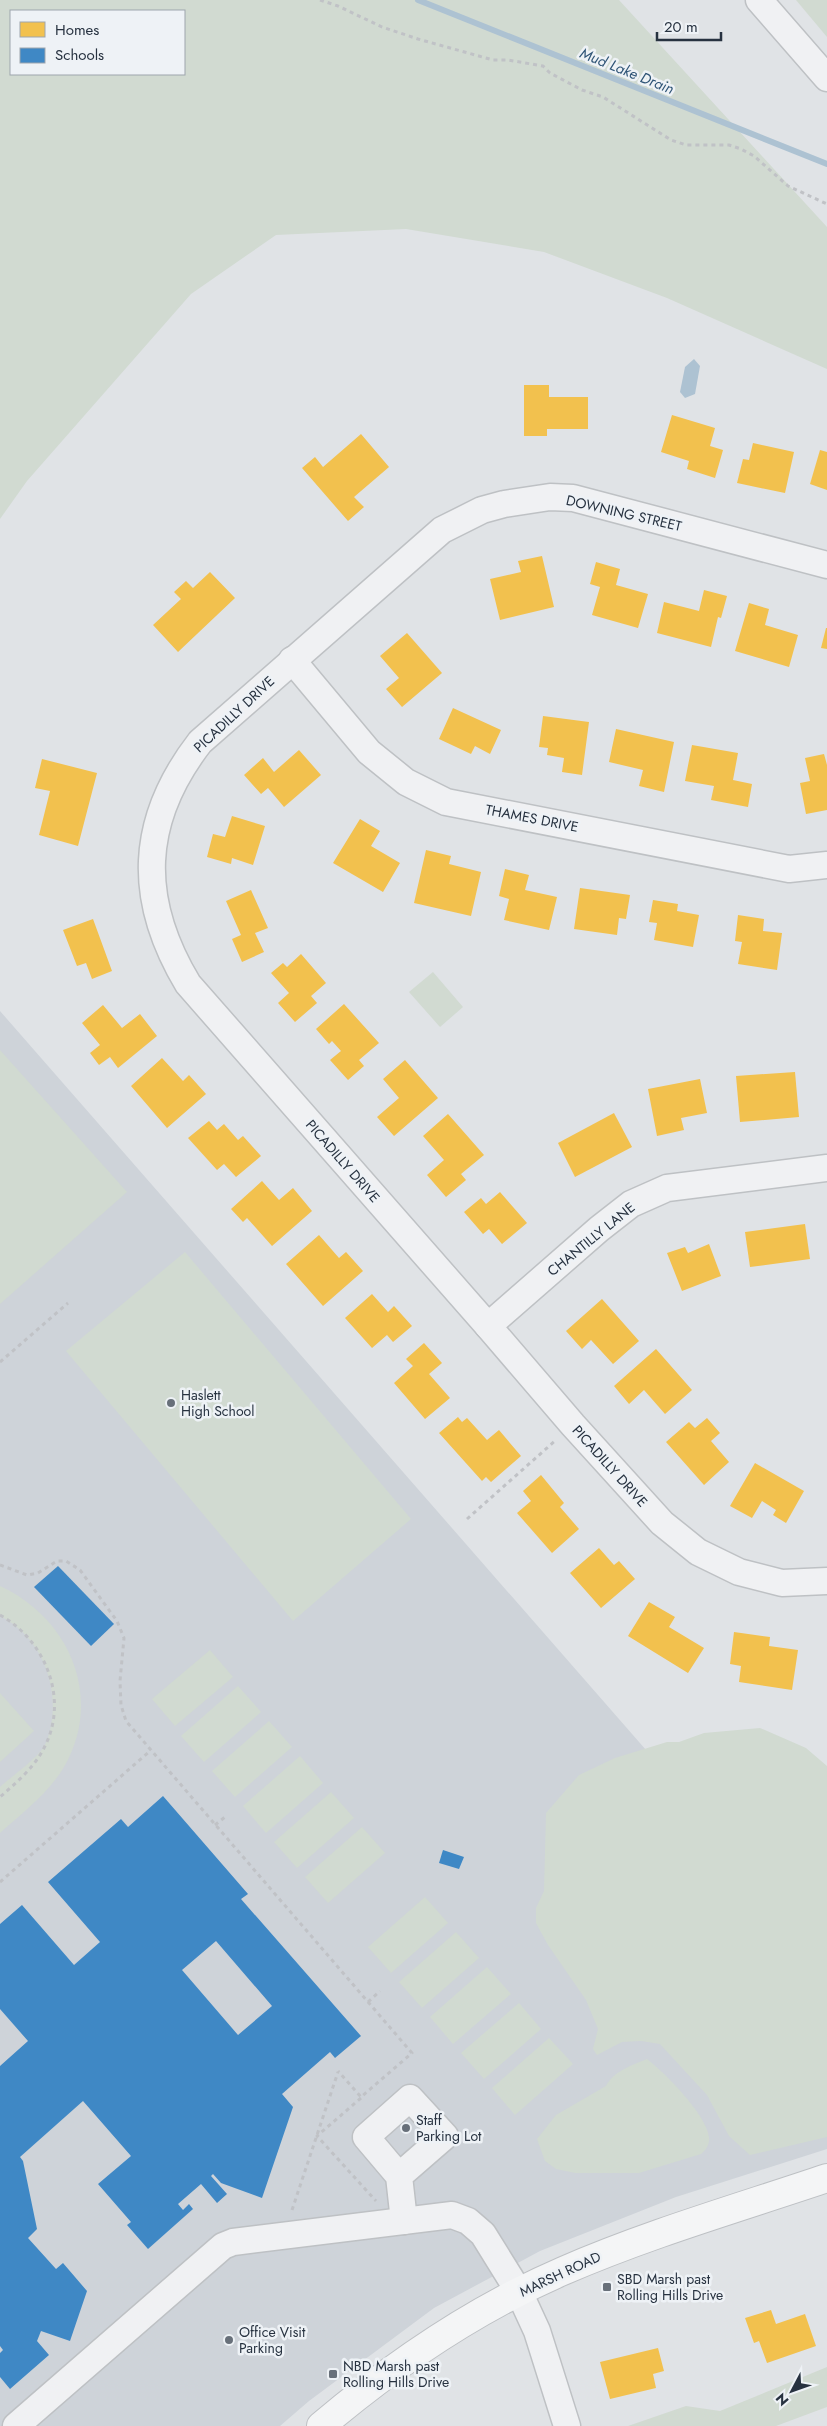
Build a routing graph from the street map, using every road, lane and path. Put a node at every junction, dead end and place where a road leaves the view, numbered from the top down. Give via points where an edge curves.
1 (320, 0) edge
2 (759, 0) edge
3 (827, 78) edge
4 (827, 204) edge
5 (827, 564) edge
6 (292, 660) junction
7 (827, 865) edge
8 (827, 1168) edge
9 (68, 1303) dead end
10 (488, 1326) junction
11 (0, 1362) edge
12 (573, 1425) junction
13 (467, 1519) dead end
14 (0, 1565) edge
15 (827, 1581) edge
16 (0, 1615) edge
17 (150, 1750) junction
18 (0, 1797) edge
19 (225, 1817) dead end
20 (215, 1826) junction
21 (0, 1882) edge
22 (380, 1991) dead end
23 (368, 2002) junction
24 (338, 2071) dead end
25 (361, 2098) junction
26 (399, 2176) dead end
27 (827, 2178) edge
28 (370, 2206) dead end
29 (404, 2221) junction
30 (520, 2292) junction
31 (16, 2426) edge
32 (321, 2426) edge
33 (567, 2426) edge

1 - 4 path via 418,39 494,60 543,66 550,73 603,98 671,140 686,145 729,145 741,149 754,156 788,186
2 - 3 street
5 - 6 street, DOWNING STREET via 573,498 526,500 482,510 442,530
6 - 7 street, THAMES DRIVE via 369,752 406,782 446,802 789,869
6 - 10 street, PICADILLY DRIVE via 200,742 172,783 162,806 152,854 158,922 188,984
8 - 10 street, CHANTILLY LANE via 668,1188 631,1204
9 - 11 path
10 - 12 street, PICADILLY DRIVE
12 - 13 path
12 - 15 street, PICADILLY DRIVE via 679,1538 725,1566 760,1579 782,1583
14 - 17 path via 27,1575 38,1573 57,1561 66,1561 80,1570 117,1621 124,1638 121,1705 126,1721
16 - 18 path via 23,1632 42,1655 50,1674 54,1700 45,1746 23,1776
17 - 20 path
17 - 21 path
19 - 20 path
20 - 23 path
22 - 23 path
23 - 25 path via 412,2053
24 - 25 path
25 - 28 path via 317,2136 379,2205
26 - 29 street
27 - 30 main road, MARSH ROAD via 606,2253
29 - 30 street via 452,2215 468,2221 483,2234
29 - 31 street via 233,2242 223,2246
30 - 32 main road, MARSH ROAD via 413,2356
30 - 33 street via 538,2331

